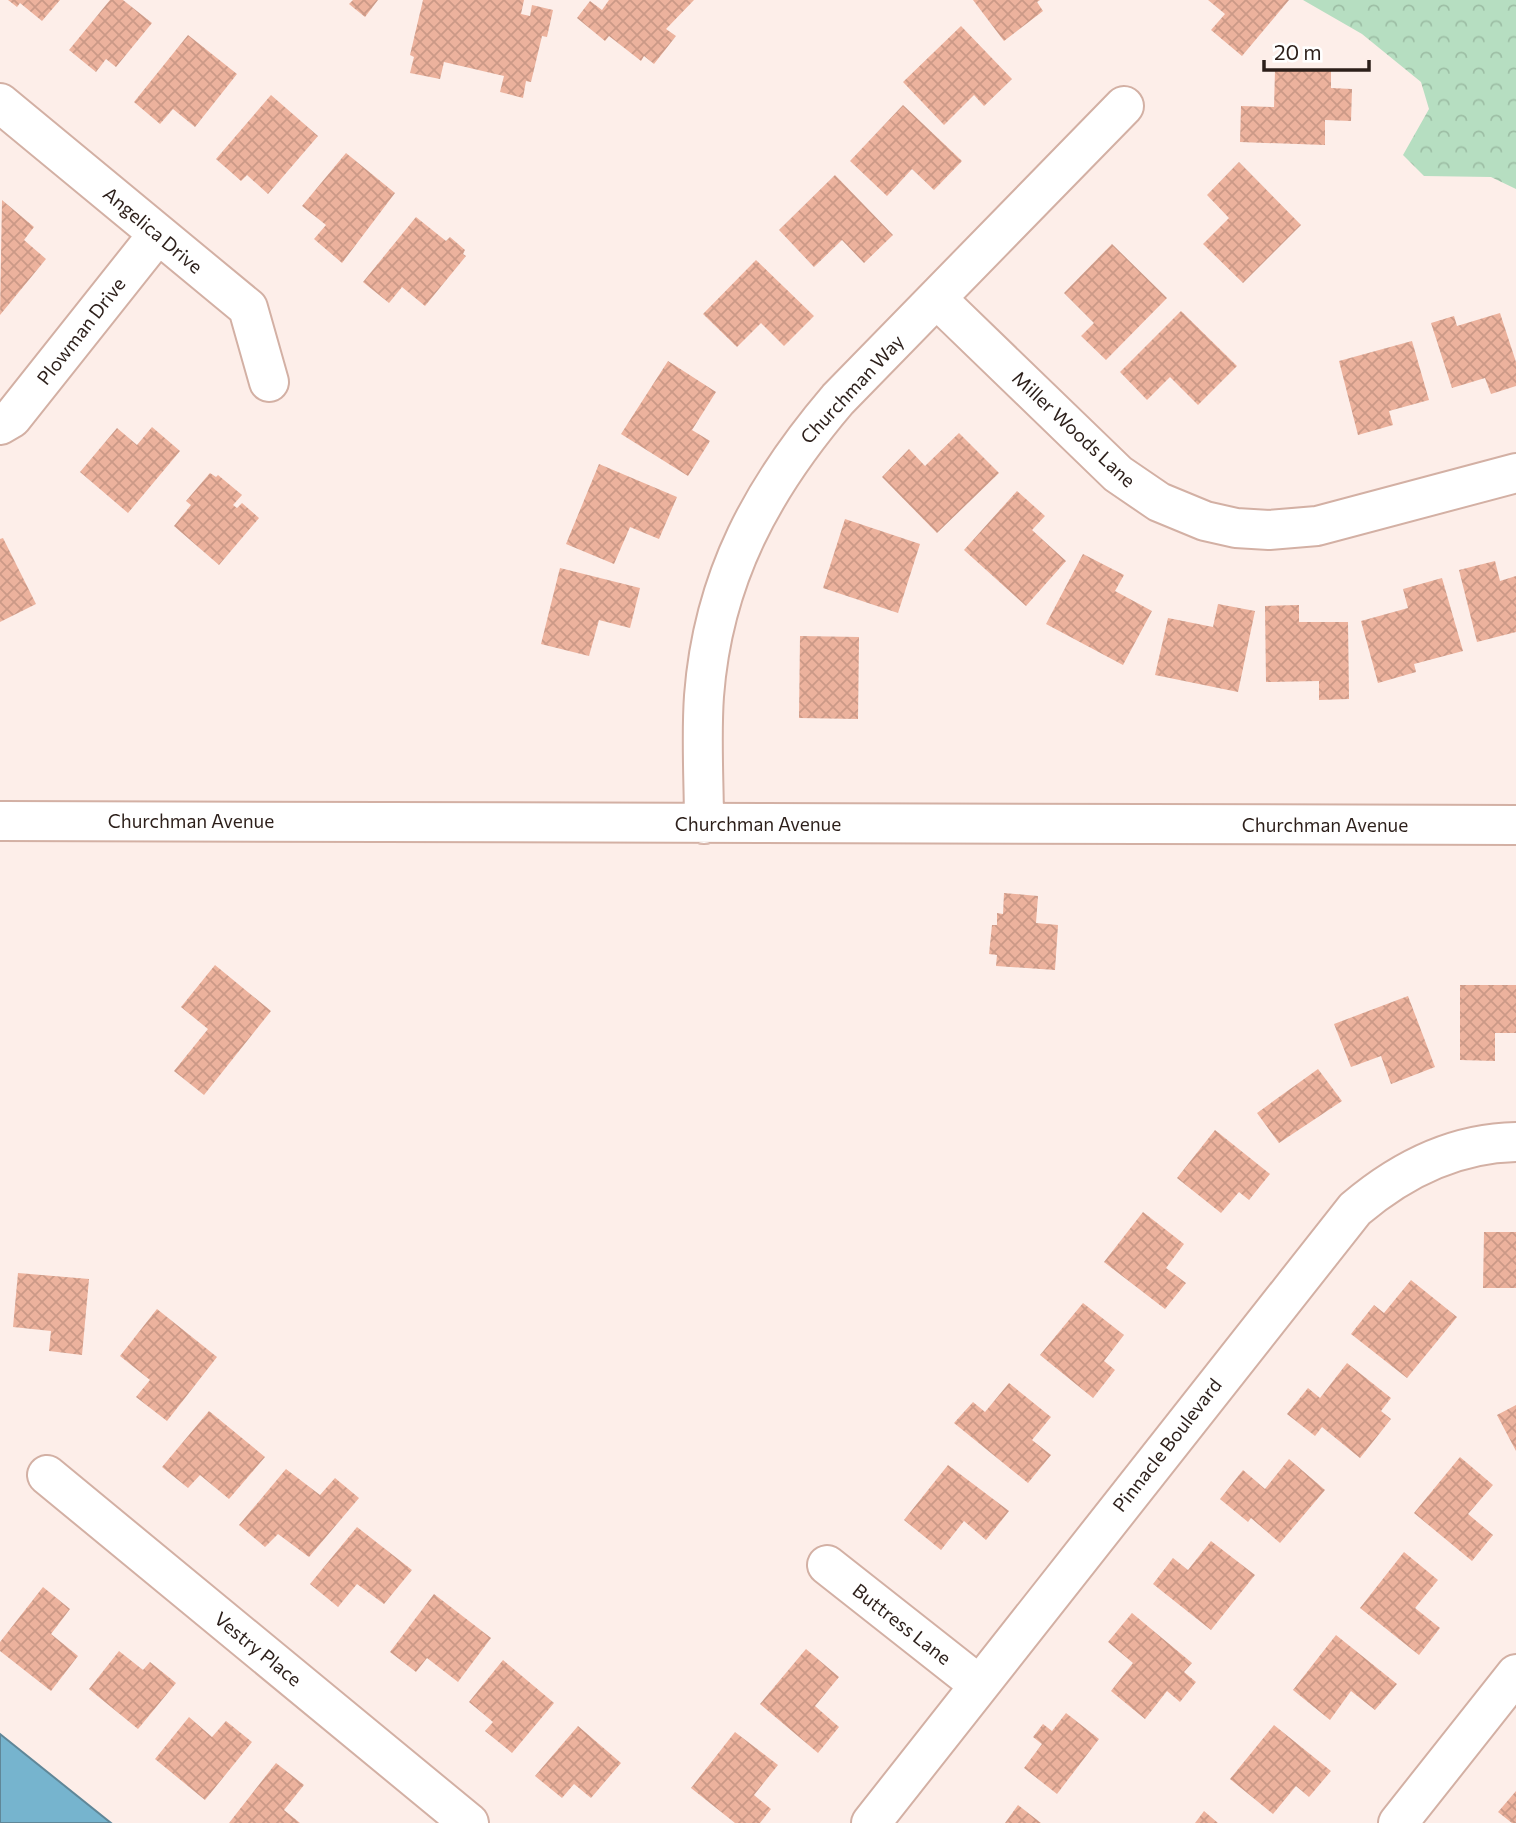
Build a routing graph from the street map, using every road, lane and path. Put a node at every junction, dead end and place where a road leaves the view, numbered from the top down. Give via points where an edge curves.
1 (0, 103) edge
2 (1124, 106) dead end
3 (158, 234) junction
4 (937, 299) junction
5 (269, 382) dead end
6 (0, 425) edge
7 (1516, 473) edge
8 (0, 821) edge
9 (704, 824) junction
10 (1516, 825) edge
11 (1516, 1142) edge
12 (47, 1475) dead end
13 (827, 1565) dead end
14 (1516, 1674) edge
15 (978, 1684) junction
16 (469, 1823) edge
17 (871, 1823) edge
18 (1398, 1823) edge

1 - 3 street, Angelica Drive
2 - 4 street, Churchman Way
3 - 5 street, Angelica Drive via 248,308
3 - 6 street, Plowman Drive via 12,418
4 - 7 street, Miller Woods Lane via 1118,474 1159,502 1205,521 1269,530 1317,526
4 - 9 street, Churchman Way via 838,399 795,450 745,536 722,598 708,663
8 - 9 street, Churchman Avenue
9 - 10 street, Churchman Avenue
11 - 15 street, Pinnacle Boulevard via 1485,1144 1431,1160 1377,1190 1355,1209
12 - 16 street, Vestry Place
13 - 15 street, Buttress Lane
14 - 18 street
15 - 17 street, Pinnacle Boulevard

